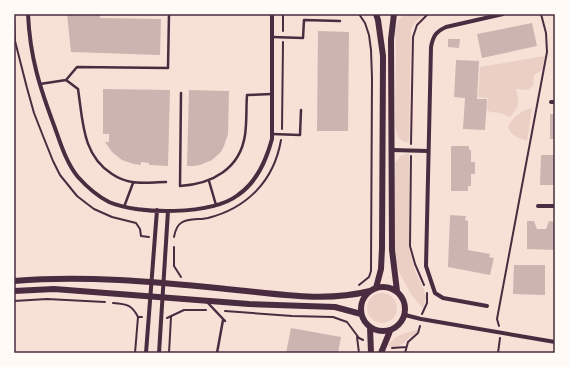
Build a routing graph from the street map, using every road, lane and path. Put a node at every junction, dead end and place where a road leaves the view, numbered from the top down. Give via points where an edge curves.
1 (28, 14) edge
2 (169, 14) edge
3 (272, 14) edge
4 (283, 14) edge
5 (359, 14) edge
6 (376, 14) edge
7 (394, 14) edge
8 (428, 14) edge
9 (503, 14) edge
10 (541, 14) edge
11 (340, 22) dead end
12 (272, 37) junction
13 (283, 37) junction
14 (66, 80) junction
15 (39, 84) junction
16 (181, 93) dead end
17 (272, 94) junction
18 (301, 110) dead end
19 (272, 134) junction
20 (282, 134) junction
21 (391, 150) junction
22 (411, 150) junction
23 (428, 151) junction
24 (209, 181) junction
25 (166, 182) dead end
26 (132, 183) junction
27 (124, 206) junction
28 (216, 206) junction
29 (538, 206) dead end
30 (555, 206) edge
31 (157, 210) junction
32 (168, 211) junction
33 (174, 238) dead end
34 (174, 246) dead end
35 (14, 281) edge
36 (151, 282) junction
37 (164, 283) junction
38 (183, 285) junction
39 (376, 288) junction
40 (14, 291) edge
41 (370, 291) junction
42 (397, 292) junction
43 (349, 296) junction
44 (150, 297) junction
45 (163, 298) junction
46 (182, 299) junction
47 (205, 300) junction
48 (487, 306) dead end
49 (184, 310) dead end
50 (347, 310) junction
51 (361, 314) junction
52 (405, 315) junction
53 (138, 317) dead end
54 (171, 317) dead end
55 (421, 319) junction
56 (342, 320) dead end
57 (370, 327) junction
58 (390, 331) junction
59 (501, 332) junction
60 (357, 336) dead end
61 (555, 342) edge
62 (135, 353) edge
63 (146, 353) edge
64 (159, 353) edge
65 (169, 353) edge
66 (217, 353) edge
67 (359, 353) edge
68 (371, 353) edge
69 (382, 353) edge
70 (405, 353) edge
71 (498, 353) edge

1 - 15 street via 29,40
2 - 14 lane via 168,68 77,68
3 - 12 street
4 - 13 path
5 - 43 path via 365,23 371,50 371,271 365,281 348,290
6 - 39 street via 383,56 382,248 381,269
7 - 21 street via 391,39
8 - 22 path via 416,25 413,37
9 - 23 street via 446,27 438,30 433,37
10 - 59 path via 547,52 497,319
11 - 13 lane via 304,20 303,38
12 - 13 lane
12 - 17 street
13 - 20 path
14 - 15 lane
14 - 26 lane via 78,89 86,141 93,156 116,177
15 - 27 street via 67,160 77,176 91,191 109,202
16 - 24 lane via 180,186
17 - 19 street
17 - 24 lane via 247,95 245,135 240,151 224,172
18 - 20 lane via 300,135
19 - 20 lane
19 - 28 street via 268,155 256,176 238,196
20 - 33 path via 274,167 253,194 224,213 181,223
21 - 22 street
21 - 42 street via 392,250
22 - 23 street
22 - 55 path via 410,246 427,295
23 - 48 street via 426,266 435,293 443,298
24 - 28 lane
25 - 26 lane
26 - 27 lane
27 - 31 street
28 - 32 street
29 - 30 street
31 - 32 street
31 - 36 street
32 - 37 street
34 - 38 path via 174,266 184,280
35 - 36 street via 101,279
36 - 37 street
36 - 44 street
37 - 38 street
37 - 45 street
38 - 43 street via 308,296
39 - 41 street
39 - 42 street via 387,287
40 - 44 street via 54,289
41 - 43 street
41 - 51 street via 361,303
42 - 52 street via 405,302
44 - 45 street
44 - 63 street
45 - 46 street
45 - 64 street
46 - 47 street
46 - 49 path
47 - 50 street via 335,307
47 - 66 lane via 224,321
50 - 51 street
50 - 56 path
51 - 57 street
52 - 55 street
52 - 58 street via 402,322
53 - 62 path
54 - 65 path
55 - 59 street
55 - 70 path via 418,334 408,342
57 - 58 street via 379,331
57 - 68 street
58 - 69 street
59 - 61 street
59 - 71 path
60 - 67 path

